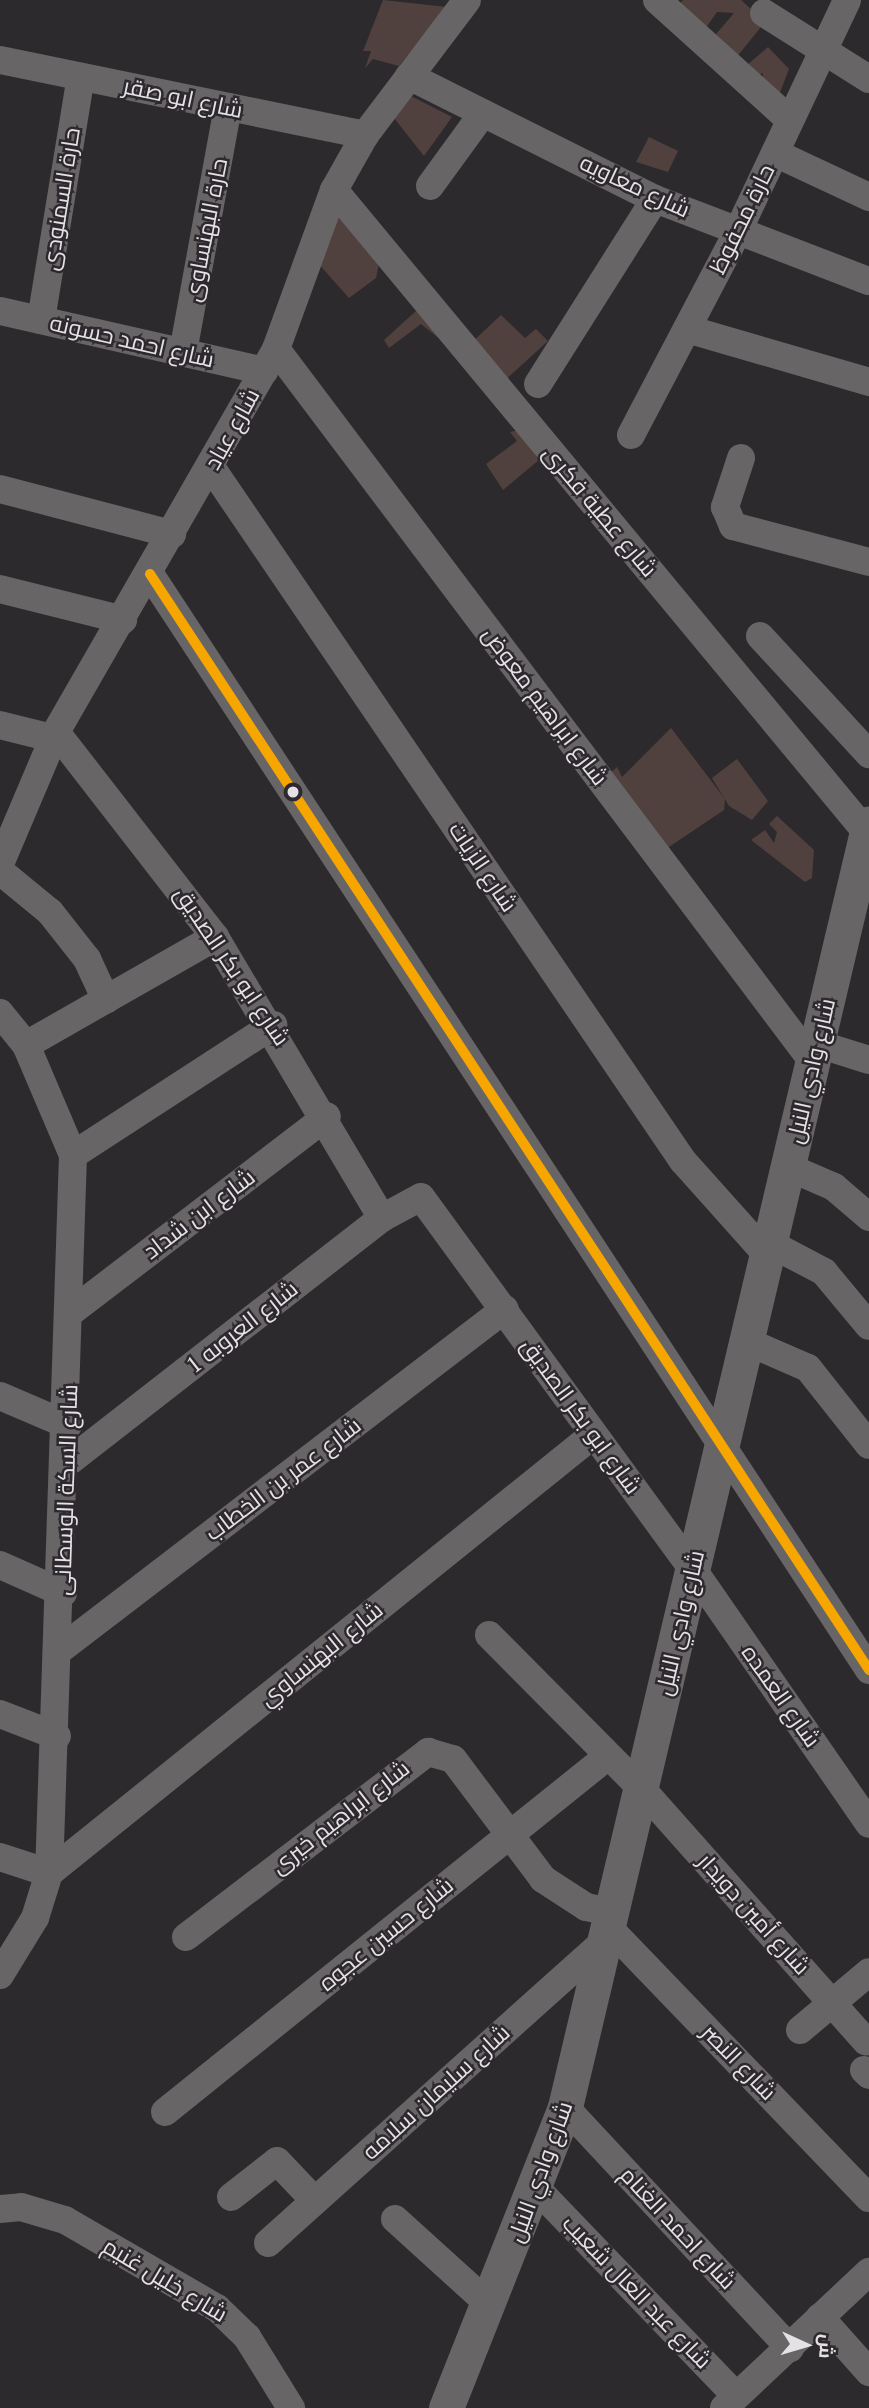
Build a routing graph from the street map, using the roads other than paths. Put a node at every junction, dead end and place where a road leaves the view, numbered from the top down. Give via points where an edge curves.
1 (467, 0) edge
2 (657, 0) edge
3 (847, 0) edge
4 (764, 13) dead end
5 (823, 50) junction
6 (0, 60) edge
7 (409, 76) junction
8 (81, 77) junction
9 (869, 79) edge
10 (228, 107) junction
11 (483, 113) junction
12 (790, 120) junction
13 (365, 135) junction
14 (775, 153) junction
15 (430, 186) dead end
16 (334, 190) junction
17 (869, 198) edge
18 (655, 199) junction
19 (738, 230) junction
20 (869, 281) edge
21 (0, 311) edge
22 (41, 320) junction
23 (687, 329) junction
24 (183, 352) junction
25 (270, 360) junction
26 (869, 382) edge
27 (538, 384) dead end
28 (631, 435) dead end
29 (741, 457) dead end
30 (211, 467) junction
31 (0, 489) edge
32 (172, 534) junction
33 (869, 562) edge
34 (150, 574) junction
35 (0, 589) edge
36 (123, 620) junction
37 (760, 636) dead end
38 (0, 725) edge
39 (54, 735) junction
40 (869, 754) edge
41 (868, 828) edge
42 (0, 864) edge
43 (0, 871) edge
44 (862, 888) edge
45 (215, 937) junction
46 (106, 1000) junction
47 (0, 1013) edge
48 (273, 1026) junction
49 (26, 1045) junction
50 (815, 1053) junction
51 (869, 1060) edge
52 (327, 1116) junction
53 (73, 1156) junction
54 (789, 1167) junction
55 (421, 1197) joint
56 (869, 1217) edge
57 (382, 1218) junction
58 (770, 1250) junction
59 (505, 1310) junction
60 (71, 1312) junction
61 (869, 1326) edge
62 (748, 1342) junction
63 (0, 1396) edge
64 (68, 1425) junction
65 (593, 1435) junction
66 (869, 1445) edge
67 (723, 1450) junction
68 (66, 1464) junction
69 (0, 1565) edge
70 (692, 1568) junction
71 (63, 1593) junction
72 (489, 1635) dead end
73 (61, 1649) junction
74 (869, 1670) edge
75 (0, 1714) edge
76 (57, 1736) junction
77 (608, 1756) junction
78 (641, 1788) junction
79 (869, 1824) edge
80 (509, 1835) junction
81 (0, 1857) edge
82 (49, 1873) junction
83 (608, 1927) junction
84 (186, 1937) dead end
85 (869, 1972) edge
86 (0, 1975) edge
87 (833, 2002) junction
88 (800, 2030) dead end
89 (866, 2041) dead end
90 (565, 2107) junction
91 (165, 2112) dead end
92 (537, 2189) junction
93 (231, 2196) dead end
94 (869, 2198) edge
95 (315, 2201) junction
96 (0, 2209) edge
97 (395, 2219) dead end
98 (268, 2243) dead end
99 (869, 2272) edge
100 (490, 2305) junction
101 (820, 2317) junction
102 (790, 2348) junction
103 (869, 2372) edge
104 (730, 2402) edge
105 (291, 2408) edge
106 (446, 2408) edge

1 - 7 street, شارع عياد
2 - 12 street
3 - 5 street, حارة محفوظ
4 - 5 street
5 - 9 street
5 - 12 street, حارة محفوظ
6 - 8 street, شارع ابو صقر
7 - 11 street, شارع معاويه
7 - 13 street, شارع عياد
8 - 10 street, شارع ابو صقر
8 - 22 street, حارة السمنودى
10 - 13 street, شارع ابو صقر
10 - 24 street, حارة البهنساوى
11 - 15 street
11 - 18 street, شارع معاويه
12 - 14 street, حارة محفوظ
13 - 16 street, شارع عياد
14 - 17 street
14 - 19 street, حارة محفوظ
16 - 25 street, شارع عياد
16 - 41 street, شارع عطية فكرى
18 - 19 street, شارع معاويه
18 - 27 street
19 - 20 street, شارع معاويه
19 - 23 street, حارة محفوظ
21 - 22 street, شارع احمد حسونه
22 - 24 street, شارع احمد حسونه
23 - 26 street
23 - 28 street, حارة محفوظ
24 - 25 street, شارع احمد حسونه
25 - 30 street, شارع عياد
25 - 50 street, شارع ابراهيم معوض
29 - 33 street via 725,507 733,526
30 - 32 street, شارع عياد
30 - 58 street, شارع الزيات via 683,1161
31 - 32 street
32 - 34 street, شارع عياد
34 - 36 street, شارع عياد
34 - 67 street
35 - 36 street
36 - 39 street, شارع عياد
37 - 40 street
38 - 39 street
39 - 42 street, شارع عياد
39 - 45 street, شارع ابو بكر الصديق
41 - 44 street, شارع وادي النيل
43 - 46 street via 50,912 87,959
44 - 50 street, شارع وادي النيل
45 - 46 street
45 - 48 street, شارع ابو بكر الصديق
46 - 49 street
47 - 49 street, شارع السكة الوسطانى
48 - 52 street, شارع ابو بكر الصديق
48 - 53 street
49 - 53 street, شارع السكة الوسطانى
50 - 51 street
50 - 54 street, شارع وادي النيل
52 - 57 street, شارع ابو بكر الصديق
52 - 60 street, شارع ابن شداد
53 - 60 street, شارع السكة الوسطانى
54 - 56 street via 834,1188
54 - 58 street, شارع وادي النيل
55 - 57 street, شارع العروبه 1
55 - 59 street, شارع ابو بكر الصديق
57 - 68 street, شارع العروبه 1
58 - 61 street via 824,1272
58 - 62 street, شارع وادي النيل
59 - 65 street, شارع ابو بكر الصديق
59 - 73 street, شارع عمر بن الخطاب
60 - 64 street, شارع السكة الوسطانى
62 - 66 street via 808,1368
62 - 67 street, شارع وادي النيل
63 - 64 street
64 - 68 street, شارع السكة الوسطانى
65 - 70 street, شارع ابو بكر الصديق
65 - 82 street, شارع البهنساوي
67 - 70 street, شارع وادي النيل
67 - 74 street
68 - 71 street, شارع السكة الوسطانى
69 - 71 street
70 - 78 street, شارع وادي النيل
70 - 79 street, شارع العمده
71 - 73 street, شارع السكة الوسطانى
72 - 77 street, شارع أمين دويدار
73 - 76 street, شارع السكة الوسطانى
75 - 76 street
76 - 82 street, شارع السكة الوسطانى
77 - 78 street, شارع أمين دويدار
77 - 80 street, شارع حسين عجوه
78 - 83 street, شارع وادي النيل
78 - 87 street, شارع أمين دويدار
80 - 83 street, شارع ابراهيم خيرى via 563,1895
80 - 84 street, شارع ابراهيم خيرى via 453,1759 428,1752
80 - 91 street, شارع حسين عجوه
81 - 82 street
82 - 86 street, شارع السكة الوسطانى via 35,1918
83 - 90 street, شارع وادي النيل
83 - 94 street, شارع النصر
83 - 95 street, شارع سليمان سلامه
85 - 87 street
87 - 88 street
87 - 89 street, شارع أمين دويدار
90 - 92 street, شارع وادي النيل
90 - 102 street, شارع احمد الغنام
92 - 100 street, شارع وادي النيل
92 - 104 street, شارع عبد العال شعيب
93 - 95 street via 277,2161
95 - 98 street, شارع سليمان سلامه
96 - 105 street, شارع خليل غنيم via 22,2207 65,2220 217,2308 247,2337
97 - 100 street
99 - 101 street
100 - 106 street, شارع وادي النيل
101 - 102 street
101 - 103 street
102 - 104 street

